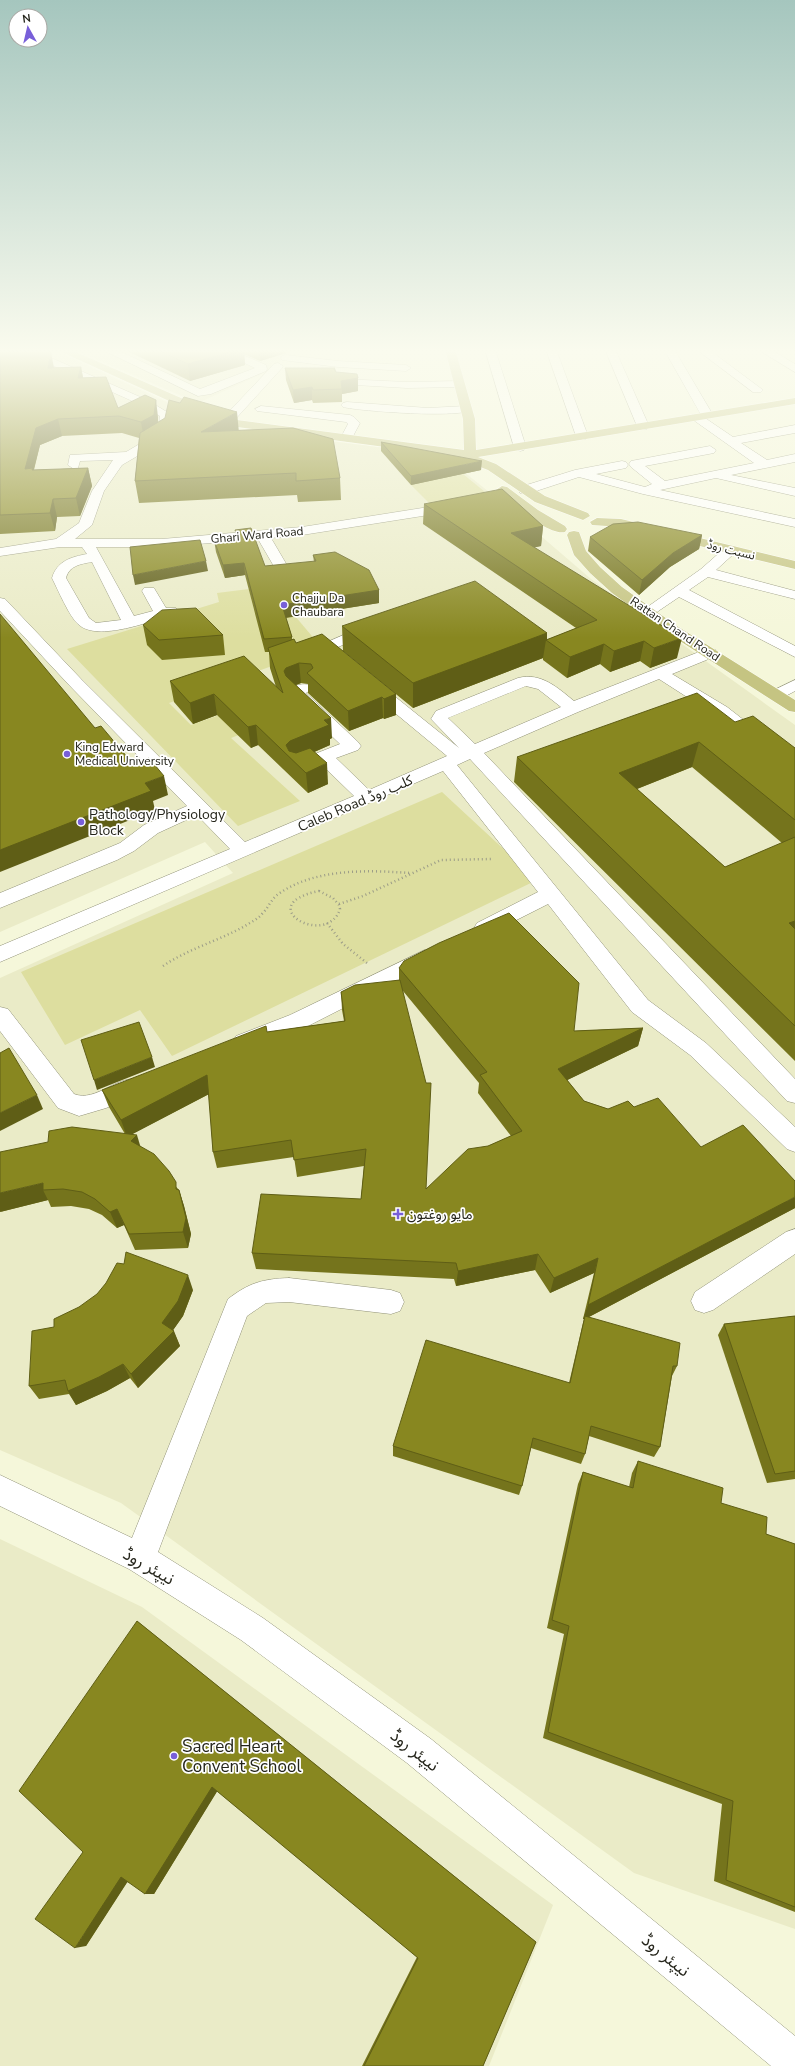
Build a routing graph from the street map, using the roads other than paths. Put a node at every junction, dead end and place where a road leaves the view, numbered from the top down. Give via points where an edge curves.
1 (146, 445) edge
2 (397, 445) edge
3 (470, 445) edge
4 (529, 445) edge
5 (736, 445) edge
6 (520, 447) joint
7 (768, 449) dead end
8 (710, 450) dead end
9 (747, 453) junction
10 (127, 456) junction
11 (472, 458) junction
12 (795, 458) edge
13 (764, 464) junction
14 (74, 465) dead end
15 (622, 465) dead end
16 (579, 473) junction
17 (714, 475) junction
18 (670, 484) junction
19 (525, 490) junction
20 (644, 490) junction
21 (705, 490) dead end
22 (795, 492) edge
23 (512, 498) junction
24 (492, 501) edge
25 (471, 505) edge
26 (583, 516) junction
27 (795, 524) edge
28 (560, 529) junction
29 (587, 532) junction
30 (262, 534) junction
31 (60, 543) junction
32 (87, 544) junction
33 (731, 550) junction
34 (0, 552) edge
35 (96, 558) junction
36 (795, 566) edge
37 (284, 572) edge
38 (706, 572) junction
39 (149, 591) dead end
40 (679, 591) junction
41 (795, 595) edge
42 (0, 602) edge
43 (646, 613) junction
44 (129, 621) junction
45 (386, 623) edge
46 (795, 635) edge
47 (780, 645) junction
48 (795, 652) edge
49 (710, 653) junction
50 (660, 673) junction
51 (795, 684) edge
52 (306, 688) edge
53 (776, 695) junction
54 (795, 707) edge
55 (572, 708) junction
56 (324, 757) junction
57 (459, 758) junction
58 (298, 767) edge
59 (795, 769) edge
60 (367, 798) junction
61 (200, 808) junction
62 (242, 850) junction
63 (551, 894) junction
64 (0, 901) edge
65 (467, 937) edge
66 (439, 951) edge
67 (0, 954) edge
68 (0, 1015) edge
69 (224, 1050) edge
70 (150, 1080) edge
71 (795, 1094) edge
72 (795, 1142) edge
73 (795, 1240) edge
74 (704, 1301) dead end
75 (391, 1302) dead end
76 (0, 1490) edge
77 (140, 1558) junction
78 (795, 2061) edge

1 - 10 street
2 - 11 main road
3 - 11 main road
4 - 6 main road
5 - 9 street
6 - 11 main road
7 - 9 street
8 - 18 street via 635,464
9 - 13 street
10 - 14 street via 74,458
10 - 31 street via 118,462 98,491 85,525
11 - 19 main road via 492,467
11 - 23 main road via 477,470
12 - 13 street
13 - 17 street
15 - 16 street
16 - 19 street
16 - 20 street
17 - 18 street
17 - 22 street
18 - 20 street
18 - 21 street
19 - 26 main road via 553,505
20 - 27 street
23 - 24 street
23 - 28 main road
25 - 30 street, Ghari Ward Road via 309,530
26 - 28 main road via 570,516 561,520 558,526
26 - 29 main road
28 - 29 main road
29 - 33 main road, نسبت روڈ via 621,524
29 - 43 main road, Rattan Chand Road via 577,550 587,563
30 - 32 street, Ghari Ward Road via 162,543
30 - 37 street
31 - 32 street, Ghari Ward Road
31 - 34 street, Ghari Ward Road
32 - 35 street
33 - 36 main road, نسبت روڈ
33 - 38 street
35 - 44 street
35 - 44 street via 65,565 59,578 83,621 102,628
38 - 40 street
38 - 41 street
39 - 44 street via 166,612
40 - 43 street
40 - 47 street
42 - 61 street
43 - 49 main road, Rattan Chand Road
45 - 57 street via 336,642 330,646 330,650
46 - 47 street
47 - 48 street
49 - 50 street, Caleb Road کلب روڈ
49 - 53 main road, Rattan Chand Road
50 - 55 street, Caleb Road کلب روڈ
50 - 59 street via 721,711
51 - 53 street
52 - 56 street via 295,692 352,746
53 - 54 main road, Rattan Chand Road
55 - 57 street, Caleb Road کلب روڈ
55 - 57 street via 534,680 524,681 442,715 439,719
56 - 58 street
56 - 60 street
57 - 60 street, Caleb Road کلب روڈ
57 - 63 street via 525,862
57 - 71 street
60 - 62 street, Caleb Road کلب روڈ
61 - 62 street
61 - 64 street via 151,829 127,847 110,855
62 - 67 street, Caleb Road کلب روڈ
63 - 65 street
63 - 72 street via 640,1006 698,1049
66 - 69 street via 298,1021
68 - 70 street via 66,1101 79,1106
73 - 74 street
75 - 77 street via 289,1290 266,1291 252,1296 237,1308
76 - 77 street, نیپئر روڈ
77 - 78 street, نیپئر روڈ via 252,1628 419,1751

